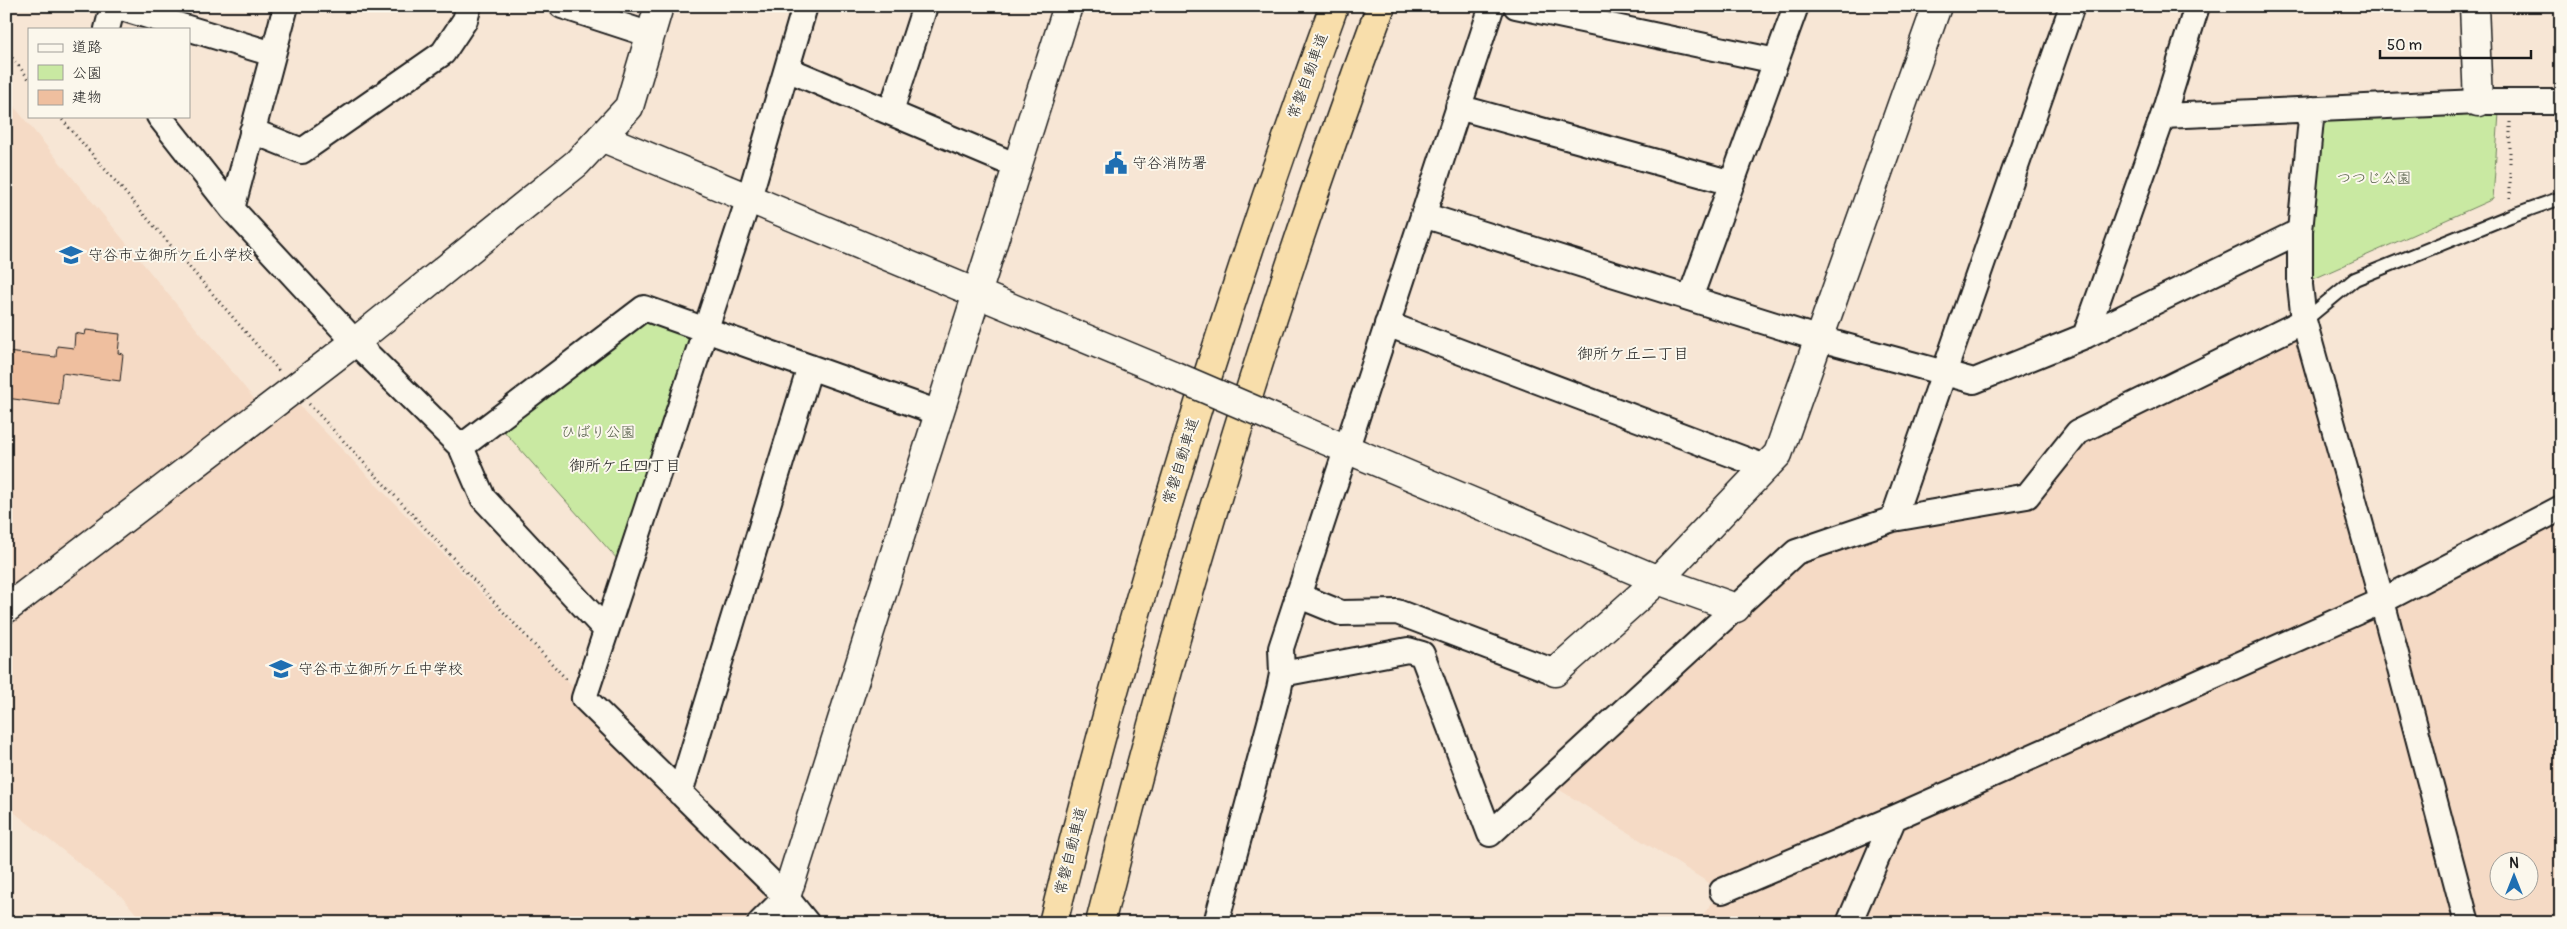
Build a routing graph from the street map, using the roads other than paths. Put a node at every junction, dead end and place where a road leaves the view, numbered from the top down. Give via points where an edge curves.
1 (114, 6) edge
2 (286, 6) edge
3 (469, 6) edge
4 (562, 6) edge
5 (659, 6) edge
6 (805, 6) edge
7 (925, 6) edge
8 (1068, 6) edge
9 (1334, 6) edge
10 (1381, 6) edge
11 (1492, 6) edge
12 (1516, 6) edge
13 (1796, 6) edge
14 (1936, 6) edge
15 (2072, 6) edge
16 (2197, 6) edge
17 (2474, 6) edge
18 (107, 28) edge
19 (187, 28) edge
20 (190, 29) edge
21 (651, 34) junction
22 (273, 54) junction
23 (1776, 61) junction
24 (787, 69) junction
25 (2478, 102) junction
26 (2561, 102) edge
27 (1458, 107) junction
28 (2312, 109) junction
29 (891, 111) junction
30 (2163, 116) junction
31 (161, 118) edge
32 (252, 131) junction
33 (602, 137) junction
34 (1017, 166) junction
35 (1732, 183) junction
36 (749, 198) junction
37 (2561, 198) edge
38 (232, 209) junction
39 (1423, 215) junction
40 (2300, 231) junction
41 (976, 292) junction
42 (1690, 298) junction
43 (2304, 321) junction
44 (1387, 324) junction
45 (705, 330) junction
46 (2086, 336) junction
47 (1820, 339) junction
48 (355, 342) junction
49 (810, 367) junction
50 (1942, 373) junction
51 (939, 413) junction
52 (461, 447) junction
53 (1348, 447) junction
54 (1765, 467) junction
55 (2561, 508) edge
56 (1893, 519) junction
57 (1658, 580) junction
58 (1297, 595) junction
59 (2382, 601) junction
60 (1736, 608) junction
61 (6, 609) edge
62 (606, 630) junction
63 (1555, 672) joint
64 (1282, 674) junction
65 (680, 793) junction
66 (1894, 818) junction
67 (1722, 891) dead end
68 (786, 897) junction
69 (760, 923) edge
70 (807, 923) edge
71 (1053, 923) edge
72 (1100, 923) edge
73 (1216, 923) edge
74 (1849, 923) edge
75 (2467, 923) edge

1 - 18 street
1 - 19 street
2 - 22 street
3 - 32 street via 465,20 443,53 302,150
4 - 21 street
5 - 21 street
6 - 24 street
7 - 29 street
8 - 34 street
9 - 71 highway, 常磐自動車道 via 1220,336 1151,558
10 - 72 highway via 1334,134 1192,580
11 - 27 street
12 - 23 street
13 - 23 street
14 - 47 street
15 - 50 street
16 - 30 street
17 - 25 street
20 - 22 street
21 - 33 street via 629,107
22 - 32 street
23 - 35 street
24 - 29 street
24 - 36 street
25 - 26 street
25 - 28 street
27 - 35 street
27 - 39 street
28 - 30 street
28 - 40 street
29 - 34 street
30 - 46 street
31 - 38 street
32 - 38 street
33 - 36 street
33 - 48 street via 577,163
34 - 41 street
35 - 42 street
36 - 41 street
36 - 45 street
37 - 43 lane via 2355,278
38 - 48 street
39 - 42 street
39 - 44 street
40 - 43 street
40 - 46 street
41 - 51 street
41 - 53 street, bridge
42 - 47 street
43 - 56 street via 2078,432 2027,496
43 - 59 street
44 - 53 street
44 - 54 street
45 - 49 street
45 - 52 street via 644,308
45 - 62 street
46 - 50 street via 1974,381
47 - 50 street
47 - 54 street via 1778,454
48 - 52 street
48 - 61 street
49 - 51 street
49 - 65 street
50 - 56 street
51 - 68 street
52 - 62 street via 483,498
53 - 57 street
53 - 58 street
54 - 57 street
55 - 59 street
56 - 60 street via 1796,552
57 - 60 street
57 - 63 street
58 - 63 street via 1341,612 1397,612
58 - 64 street via 1281,648
59 - 66 street
59 - 75 street
60 - 64 street via 1490,834 1422,654 1408,650
62 - 65 street via 584,698
64 - 73 street
65 - 68 street
66 - 67 street
66 - 74 street
68 - 69 street
68 - 70 street

